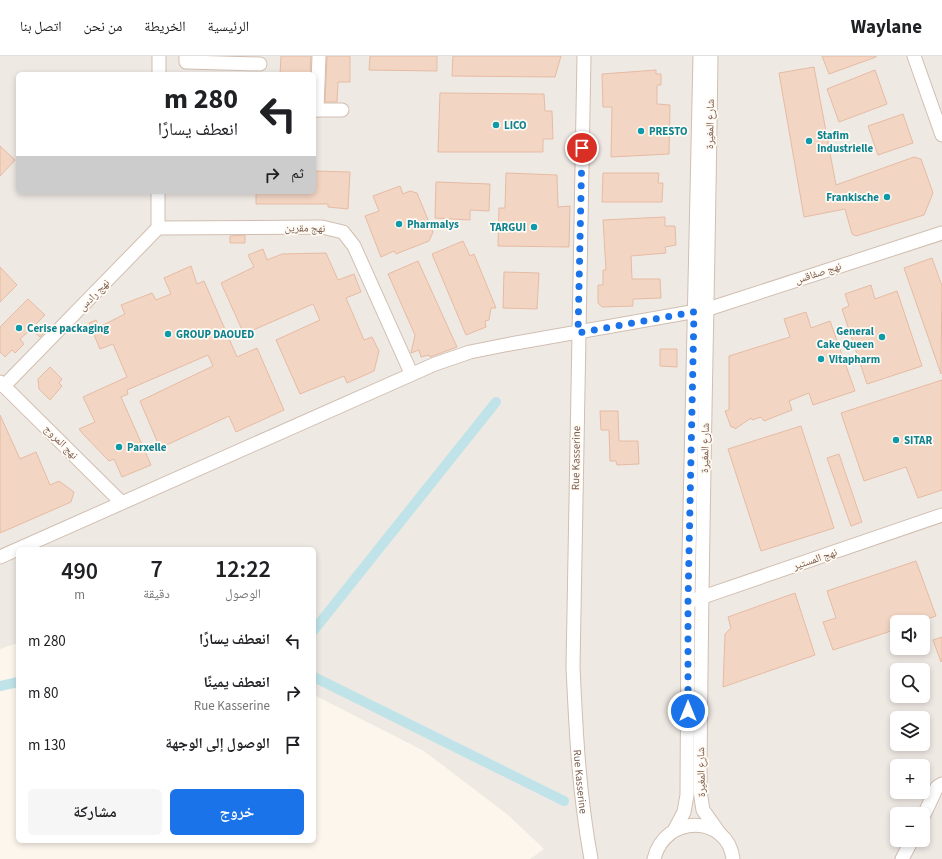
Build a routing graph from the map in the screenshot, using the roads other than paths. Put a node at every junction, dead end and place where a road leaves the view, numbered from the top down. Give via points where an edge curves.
1 (159, 56) edge
2 (186, 56) edge
3 (318, 56) edge
4 (584, 56) edge
5 (700, 56) edge
6 (711, 56) edge
7 (914, 56) edge
8 (260, 65) edge
9 (159, 72) edge
10 (316, 110) edge
11 (342, 110) dead end
12 (942, 135) edge
13 (158, 194) edge
14 (158, 228) junction
15 (942, 233) edge
16 (708, 309) junction
17 (694, 312) junction
18 (578, 333) junction
19 (411, 373) junction
20 (2, 384) edge
21 (121, 502) junction
22 (942, 516) edge
23 (22, 547) edge
24 (16, 550) edge
25 (0, 557) edge
26 (701, 599) junction
27 (688, 601) junction
28 (942, 784) edge
29 (928, 807) edge
30 (675, 829) junction
31 (720, 834) junction
32 (908, 847) edge
33 (734, 857) edge
34 (592, 859) edge
35 (654, 859) edge
36 (902, 859) edge

1 - 9 street
2 - 8 street via 186,62
3 - 10 street
4 - 18 street, Rue Kasserine
5 - 17 street, شارع المغيرة
6 - 16 street, شارع المغيرة
7 - 12 street
10 - 11 street
13 - 14 street
14 - 19 street, نهج مقرين via 322,227 342,232 354,246
14 - 20 street, نهج رادس
15 - 16 street, نهج صفاقس
16 - 17 street, نهج صفاقس
16 - 26 street, شارع المغيرة
17 - 18 street, نهج صفاقس
17 - 27 street, شارع المغيرة
18 - 19 street, نهج صفاقس via 470,352
18 - 34 street, Rue Kasserine via 573,667 575,741 583,818
19 - 21 street, نهج صفاقس via 194,472
20 - 21 street, نهج المروج
21 - 23 street, نهج صفاقس
22 - 26 street, نهج المستير
24 - 25 street, نهج صفاقس
26 - 27 street, نهج المستير
26 - 31 street, شارع المغيرة via 701,801 703,810
27 - 30 street, شارع المغيرة via 687,795 684,812
28 - 29 street
30 - 31 street via 690,825 706,827
30 - 35 street via 664,837 656,849
31 - 33 street, شارع المغيرة via 728,843
32 - 36 street

